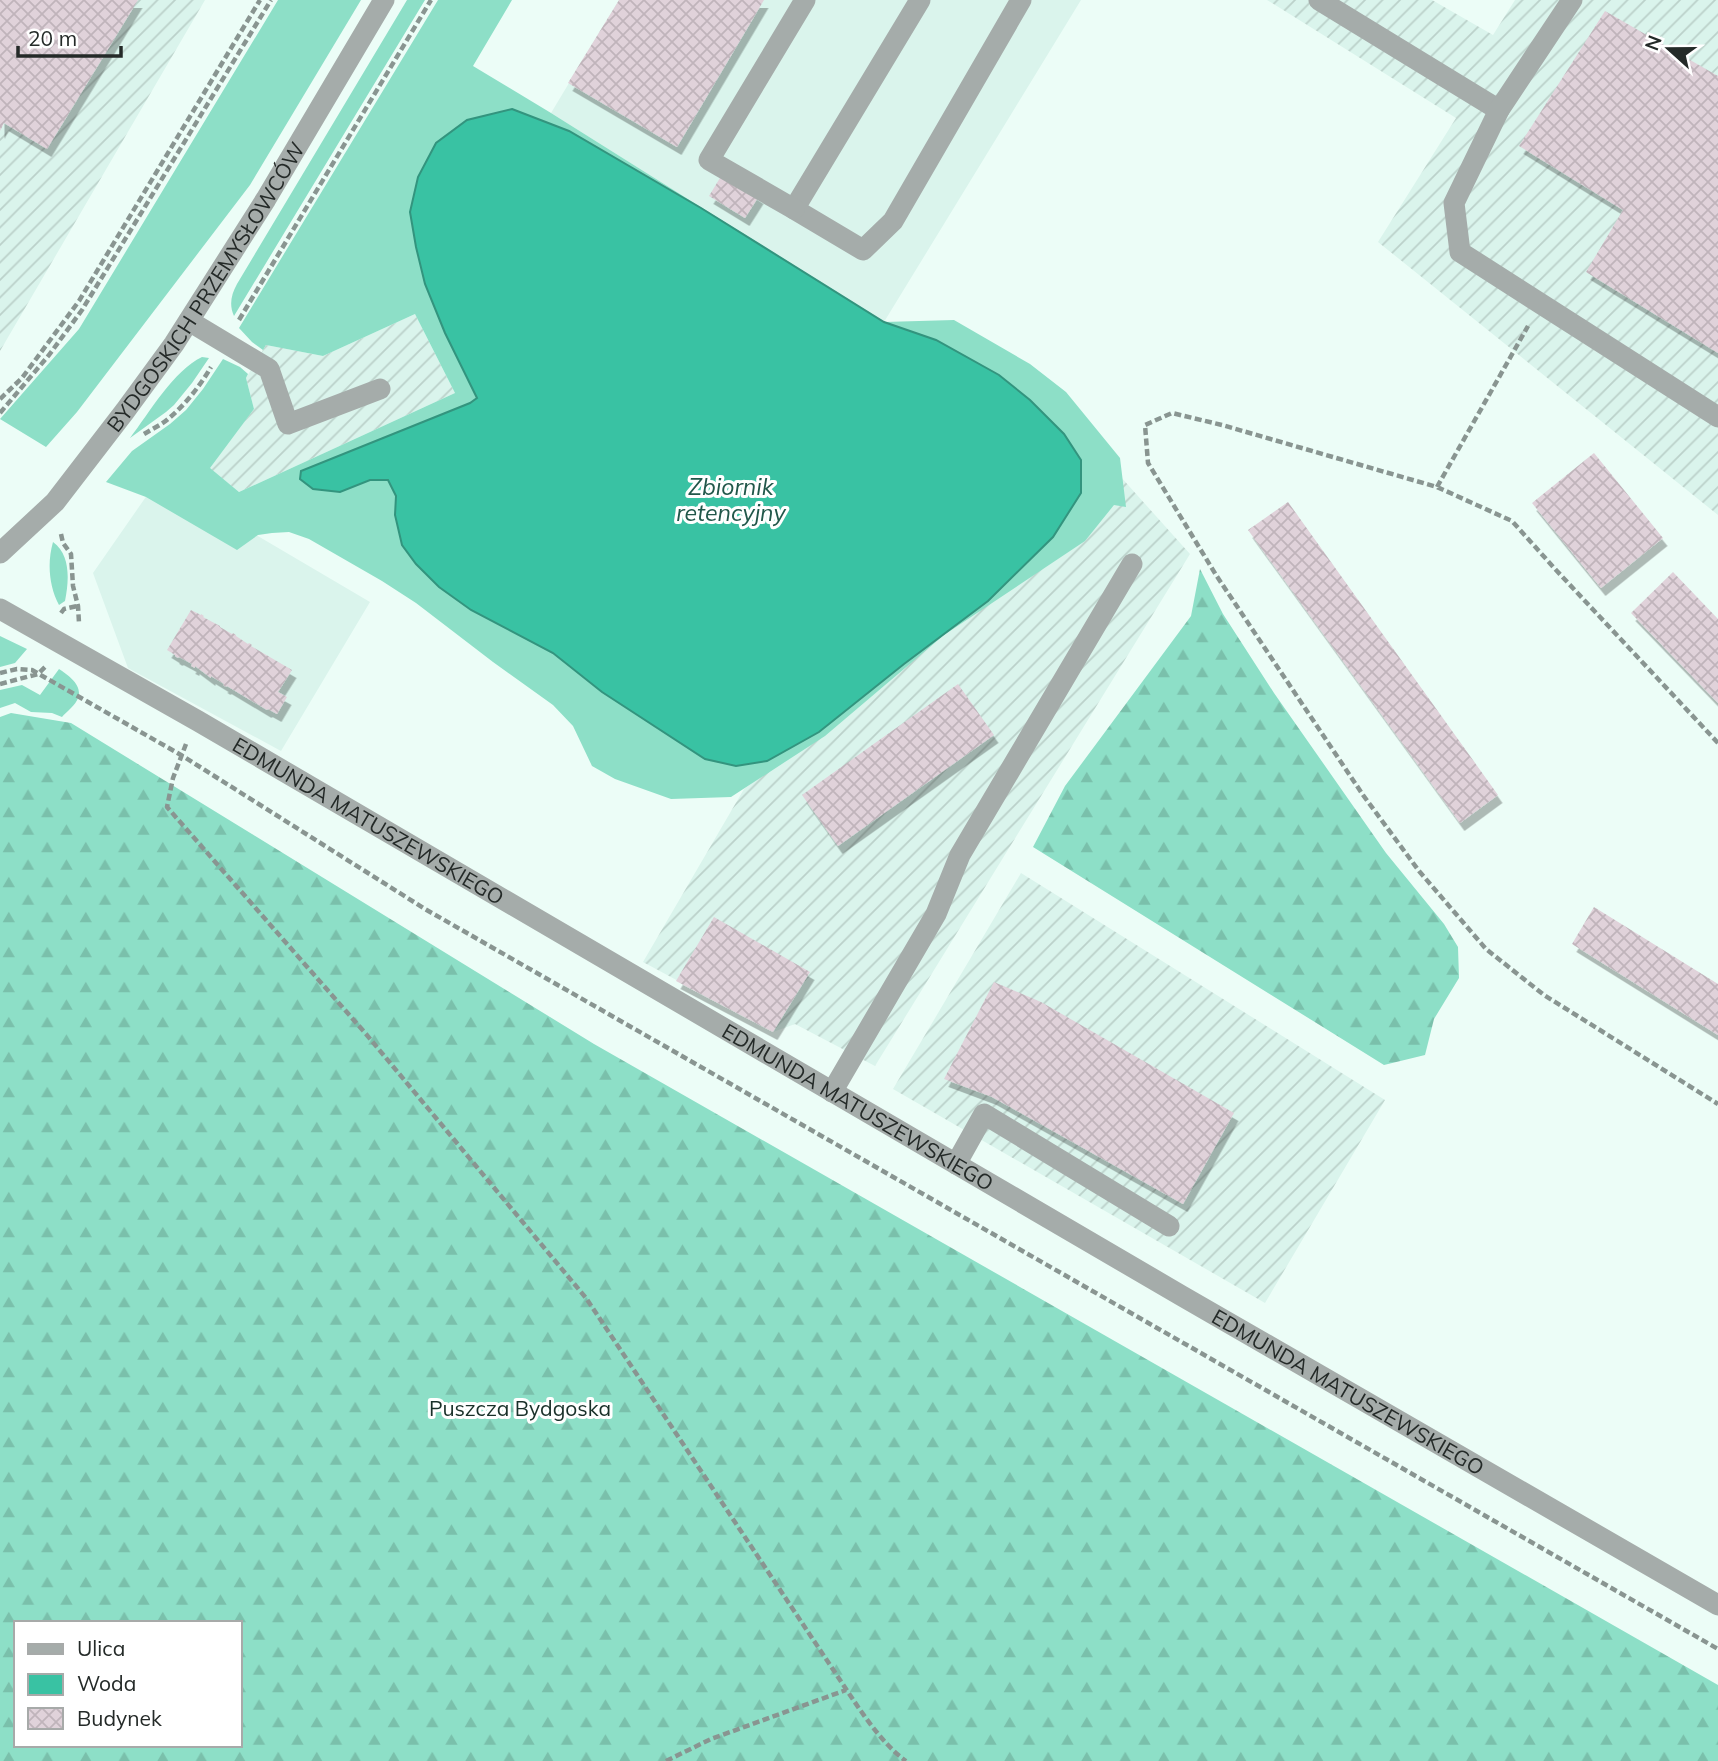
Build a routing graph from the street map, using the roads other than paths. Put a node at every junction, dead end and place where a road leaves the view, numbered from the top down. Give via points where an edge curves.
1 (384, 0) edge
2 (805, 0) edge
3 (920, 0) edge
4 (1021, 0) edge
5 (1319, 0) edge
6 (1572, 0) edge
7 (1499, 110) junction
8 (794, 209) junction
9 (189, 321) junction
10 (380, 389) dead end
11 (1718, 417) edge
12 (0, 553) edge
13 (1132, 564) dead end
14 (0, 609) edge
15 (832, 1092) junction
16 (956, 1164) junction
17 (1169, 1226) dead end
18 (1718, 1605) edge

1 - 9 street, BYDGOSKICH PRZEMYSŁOWCÓW
2 - 8 street via 709,160
3 - 8 street
4 - 8 street via 893,221 863,250
5 - 7 street
6 - 7 street
7 - 11 street via 1454,203 1460,252
9 - 10 street via 269,369 288,424
9 - 12 street, BYDGOSKICH PRZEMYSŁOWCÓW via 55,502
13 - 15 street via 960,855 936,914
14 - 15 street, EDMUNDA MATUSZEWSKIEGO
15 - 16 street, EDMUNDA MATUSZEWSKIEGO
16 - 17 street via 984,1114
16 - 18 street, EDMUNDA MATUSZEWSKIEGO

